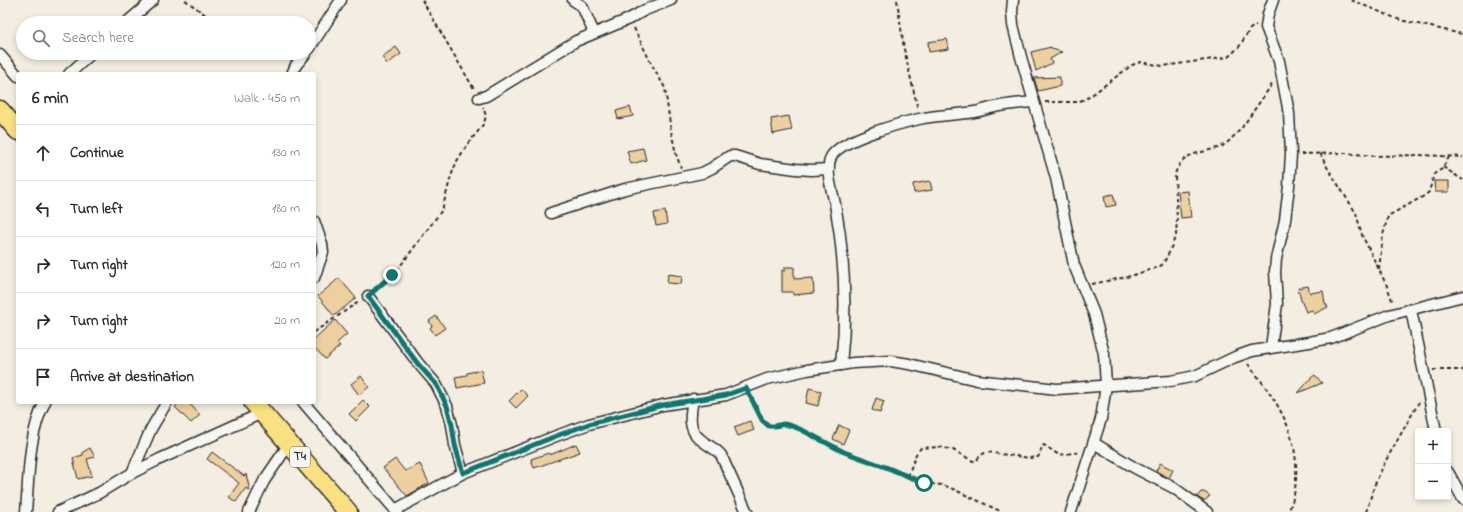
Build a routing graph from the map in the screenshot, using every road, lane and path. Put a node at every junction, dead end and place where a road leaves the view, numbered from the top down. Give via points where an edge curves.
1 (153, 0) edge
2 (185, 0) edge
3 (341, 0) edge
4 (422, 0) edge
5 (573, 0) edge
6 (671, 0) edge
7 (897, 0) edge
8 (1013, 0) edge
9 (1274, 0) edge
10 (1351, 0) edge
11 (134, 16) edge
12 (207, 16) edge
13 (629, 19) junction
14 (1266, 21) junction
15 (594, 33) junction
16 (1462, 34) edge
17 (316, 38) edge
18 (0, 55) edge
19 (84, 60) edge
20 (278, 60) edge
21 (301, 60) edge
22 (294, 70) edge
23 (71, 72) edge
24 (16, 74) edge
25 (1281, 75) junction
26 (479, 98) junction
27 (1034, 102) junction
28 (0, 110) edge
29 (920, 118) junction
30 (16, 125) edge
31 (1320, 153) junction
32 (1291, 154) junction
33 (1450, 156) junction
34 (1463, 157) edge
35 (1443, 167) junction
36 (829, 169) junction
37 (684, 176) junction
38 (1463, 180) edge
39 (551, 213) dead end
40 (316, 227) edge
41 (1379, 270) junction
42 (316, 272) edge
43 (1082, 286) junction
44 (368, 296) junction
45 (1463, 296) edge
46 (1411, 310) junction
47 (1398, 313) junction
48 (316, 331) edge
49 (1271, 347) junction
50 (1241, 355) junction
51 (841, 365) junction
52 (1424, 370) junction
53 (1463, 370) edge
54 (1106, 385) junction
55 (746, 388) junction
56 (1427, 389) junction
57 (693, 399) junction
58 (44, 404) edge
59 (166, 404) edge
60 (305, 404) edge
61 (257, 407) edge
62 (1435, 428) edge
63 (289, 444) junction
64 (1093, 447) junction
65 (132, 473) junction
66 (463, 473) junction
67 (908, 477) junction
68 (1451, 477) edge
69 (1463, 499) edge
70 (396, 511) edge
71 (26, 512) edge
72 (58, 512) edge
73 (249, 512) edge
74 (348, 512) edge
75 (747, 512) edge
76 (1002, 512) edge
77 (1071, 512) edge
78 (1208, 512) edge
79 (1288, 512) edge
80 (1366, 512) edge

1 - 11 street
2 - 12 path
3 - 17 street
4 - 26 path
5 - 15 street via 582,6
6 - 13 street
7 - 29 path via 910,79
8 - 27 street via 1013,25
9 - 14 street
10 - 16 path via 1400,20
13 - 15 street
13 - 37 path via 665,88 671,131
14 - 25 street
14 - 27 path via 1250,29 1239,47 1228,58 1163,66 1140,62 1132,65 1089,98 1078,102
15 - 26 street
18 - 24 street
19 - 23 street
20 - 22 path
21 - 22 street
25 - 32 street via 1289,113
25 - 43 path via 1231,139 1221,147 1194,154 1180,164 1175,177 1176,235 1163,264 1127,277
26 - 44 path via 486,116 484,123 457,162 442,210 392,275
27 - 29 street
27 - 43 street via 1056,178 1074,265
28 - 30 highway
29 - 36 street via 872,133 842,146 832,156
31 - 32 path
31 - 33 path
31 - 41 path via 1356,213 1362,235
32 - 49 street via 1285,220 1276,259 1277,304
33 - 34 path
33 - 35 path
35 - 38 path
35 - 41 path via 1434,174 1429,192 1388,216
36 - 37 street via 803,170 760,164 730,156 702,173
36 - 51 street via 839,226 844,281
37 - 39 street via 625,189
40 - 42 street via 323,252
41 - 47 path
43 - 54 street via 1099,331 1104,354
44 - 48 path
44 - 66 street via 418,364 436,384 447,406
45 - 46 street
46 - 47 street
46 - 52 street
47 - 49 street via 1330,338
49 - 50 street
50 - 54 street via 1195,376 1171,381
50 - 79 path via 1275,400 1291,432 1296,468 1292,504
51 - 54 street via 891,361 976,380 1057,388
51 - 55 street via 767,379
52 - 53 path
52 - 56 street
54 - 64 street via 1101,419
55 - 57 street via 726,395
55 - 67 path via 762,420 769,426 792,426 844,452
56 - 62 street
56 - 80 path via 1385,462
57 - 66 street via 589,424
57 - 75 street via 690,417 694,434 721,455
58 - 71 street via 40,410 30,454
59 - 65 street via 151,429
60 - 70 street
61 - 63 highway, T4
61 - 65 street
63 - 73 street via 264,481
63 - 74 highway, T4
64 - 67 path via 1059,454 1044,445 1038,457 986,452 976,461 953,450 940,447 921,448 916,454
64 - 77 street
64 - 78 street via 1174,488
65 - 72 street via 99,493
66 - 70 street
67 - 76 path via 924,483 942,485
68 - 69 street

